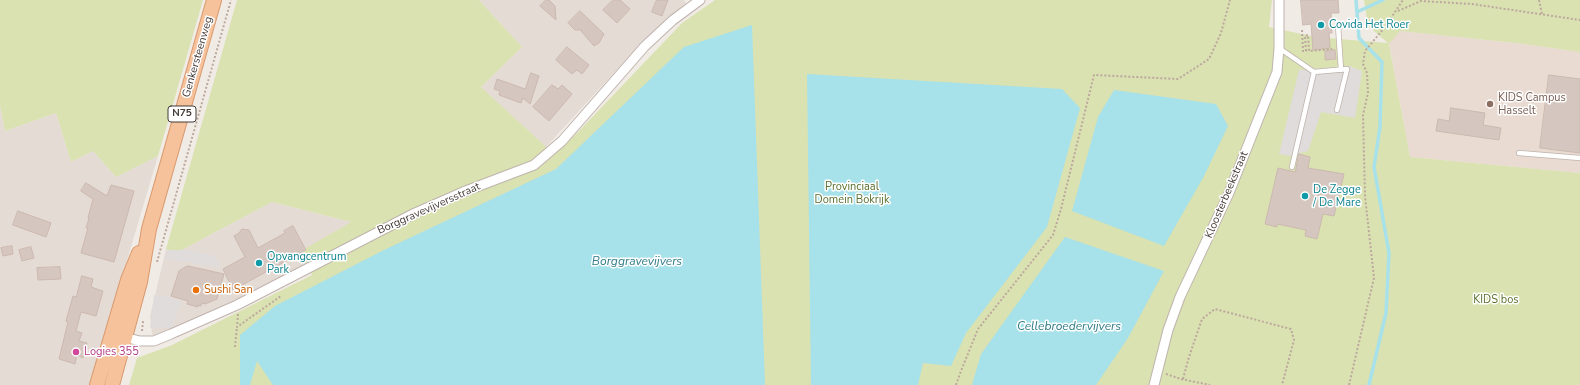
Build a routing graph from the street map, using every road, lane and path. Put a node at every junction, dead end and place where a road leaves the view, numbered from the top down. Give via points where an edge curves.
1 (214, 0) edge
2 (231, 0) edge
3 (700, 0) edge
4 (1230, 0) edge
5 (1279, 0) edge
6 (1403, 0) edge
7 (1539, 0) edge
8 (1397, 11) junction
9 (1542, 14) junction
10 (1580, 20) edge
11 (1338, 25) dead end
12 (1302, 30) dead end
13 (1279, 48) junction
14 (1339, 48) junction
15 (1341, 70) junction
16 (1314, 72) junction
17 (1337, 110) dead end
18 (1519, 153) dead end
19 (1580, 158) edge
20 (1292, 167) dead end
21 (149, 229) junction
22 (157, 263) dead end
23 (281, 296) dead end
24 (237, 305) junction
25 (144, 320) dead end
26 (237, 327) junction
27 (112, 333) junction
28 (126, 337) junction
29 (140, 341) junction
30 (235, 347) dead end
31 (1157, 370) junction
32 (1183, 379) junction
33 (97, 385) edge
34 (112, 385) edge
35 (956, 385) edge
36 (1154, 385) edge
37 (1210, 385) edge
38 (1282, 385) edge
39 (1349, 385) edge

1 - 21 main road, Genkersteenweg / N75
2 - 22 path
3 - 24 street, Borggravevijversstraat via 645,46 562,141 534,165 415,213
4 - 35 path via 1221,33 1209,59 1178,78 1094,75 1053,235 978,329
5 - 13 street, Kloosterbeekstraat
6 - 8 path
7 - 9 path
8 - 9 path via 1420,1 1472,4
8 - 39 path via 1365,51 1363,64 1367,73 1368,93 1363,115 1365,196 1374,278
9 - 10 path
11 - 14 lane
12 - 14 path via 1303,51 1306,51 1305,36 1308,35 1309,51
13 - 16 lane
13 - 31 street, Kloosterbeekstraat via 1277,72 1229,193 1180,297
14 - 15 lane
15 - 16 lane
15 - 17 lane via 1347,69
16 - 20 lane
18 - 19 lane
21 - 27 main road, Genkersteenweg / N75 via 128,280
21 - 28 main road, Genkersteenweg / N75 via 140,282
23 - 26 path
24 - 26 path
24 - 29 street, Borggravevijversstraat via 154,341
25 - 29 path
26 - 30 path
27 - 28 street, Borggravevijversstraat
27 - 33 main road, Genkersteenweg / N75
28 - 29 street, Borggravevijversstraat
28 - 34 main road, Genkersteenweg / N75
31 - 32 path
31 - 36 street, Kloosterbeekstraat
32 - 37 path
32 - 38 path via 1202,319 1215,309 1291,329 1294,340

